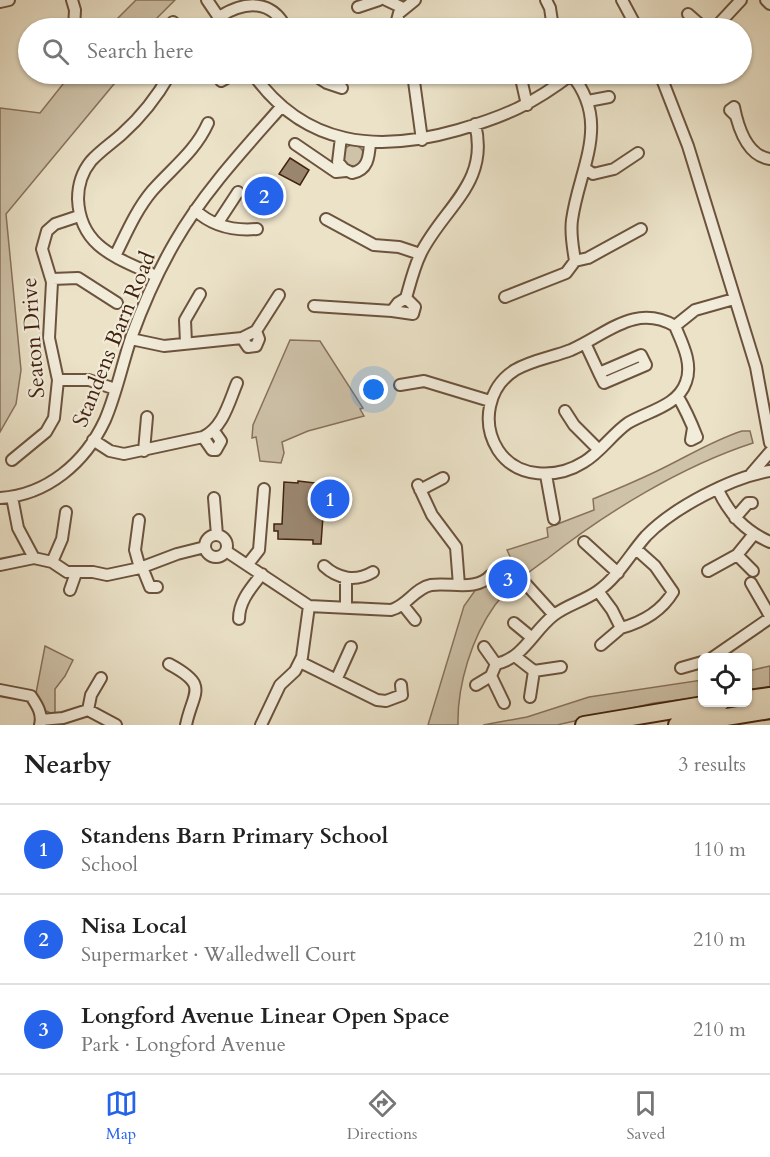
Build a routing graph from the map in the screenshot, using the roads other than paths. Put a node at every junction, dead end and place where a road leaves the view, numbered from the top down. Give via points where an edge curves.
1 (9, 0) edge
2 (72, 0) edge
3 (207, 0) edge
4 (379, 0) edge
5 (386, 0) edge
6 (415, 0) edge
7 (546, 0) edge
8 (622, 0) edge
9 (741, 0) edge
10 (766, 0) edge
11 (0, 2) edge
12 (770, 4) edge
13 (358, 7) dead end
14 (403, 8) junction
15 (688, 14) dead end
16 (219, 17) joint
17 (75, 18) edge
18 (282, 18) edge
19 (399, 18) edge
20 (552, 18) edge
21 (632, 18) edge
22 (693, 18) edge
23 (724, 18) edge
24 (165, 84) edge
25 (262, 84) edge
26 (330, 84) edge
27 (414, 84) edge
28 (523, 84) edge
29 (558, 84) edge
30 (580, 84) edge
31 (664, 84) edge
32 (342, 88) dead end
33 (609, 97) dead end
34 (588, 101) junction
35 (528, 105) junction
36 (282, 106) junction
37 (736, 116) dead end
38 (208, 123) dead end
39 (475, 124) junction
40 (341, 137) junction
41 (422, 140) junction
42 (370, 143) junction
43 (295, 144) dead end
44 (638, 153) dead end
45 (770, 159) edge
46 (586, 169) junction
47 (346, 171) junction
48 (238, 192) dead end
49 (195, 210) junction
50 (79, 216) junction
51 (326, 219) dead end
52 (217, 224) junction
53 (257, 229) dead end
54 (641, 229) dead end
55 (420, 254) junction
56 (115, 256) junction
57 (575, 261) junction
58 (156, 276) junction
59 (52, 279) junction
60 (200, 294) dead end
61 (279, 295) dead end
62 (505, 297) dead end
63 (406, 298) junction
64 (734, 299) junction
65 (117, 303) dead end
66 (314, 306) dead end
67 (393, 311) junction
68 (675, 326) junction
69 (131, 339) junction
70 (186, 343) junction
71 (585, 343) junction
72 (600, 373) dead end
73 (58, 380) junction
74 (237, 383) dead end
75 (400, 385) dead end
76 (115, 389) junction
77 (763, 394) junction
78 (678, 397) junction
79 (490, 401) junction
80 (770, 408) edge
81 (565, 411) dead end
82 (147, 417) dead end
83 (693, 428) dead end
84 (214, 431) junction
85 (203, 437) junction
86 (93, 440) junction
87 (770, 443) edge
88 (599, 450) junction
89 (144, 451) junction
90 (770, 452) edge
91 (12, 460) dead end
92 (770, 471) edge
93 (546, 475) junction
94 (750, 475) junction
95 (443, 478) dead end
96 (264, 489) dead end
97 (717, 490) junction
98 (12, 497) junction
99 (0, 498) edge
100 (214, 498) dead end
101 (752, 503) dead end
102 (66, 512) dead end
103 (735, 518) junction
104 (554, 519) dead end
105 (139, 520) dead end
106 (754, 534) junction
107 (217, 536) junction
108 (585, 542) dead end
109 (770, 542) edge
110 (205, 547) junction
111 (636, 549) junction
112 (226, 551) junction
113 (737, 555) junction
114 (34, 558) junction
115 (52, 562) junction
116 (248, 564) junction
117 (0, 565) edge
118 (324, 566) dead end
119 (141, 568) junction
120 (708, 571) dead end
121 (753, 571) dead end
122 (373, 572) dead end
123 (76, 573) junction
124 (618, 573) junction
125 (262, 574) junction
126 (491, 575) dead end
127 (346, 578) junction
128 (751, 583) dead end
129 (525, 584) dead end
130 (459, 585) junction
131 (157, 587) dead end
132 (70, 590) dead end
133 (598, 591) junction
134 (403, 605) junction
135 (309, 606) junction
136 (346, 607) junction
137 (554, 615) junction
138 (770, 617) edge
139 (239, 619) dead end
140 (415, 620) dead end
141 (514, 623) dead end
142 (624, 627) junction
143 (531, 637) junction
144 (601, 645) dead end
145 (351, 647) dead end
146 (484, 647) dead end
147 (718, 653) edge
148 (516, 657) junction
149 (300, 662) junction
150 (698, 663) edge
151 (496, 664) junction
152 (561, 667) dead end
153 (681, 668) dead end
154 (534, 671) junction
155 (491, 676) junction
156 (337, 678) junction
157 (173, 681) dead end
158 (476, 684) dead end
159 (102, 685) dead end
160 (401, 685) dead end
161 (0, 690) edge
162 (770, 696) edge
163 (530, 697) dead end
164 (752, 698) edge
165 (504, 703) dead end
166 (698, 706) edge
167 (88, 710) junction
168 (770, 710) edge
169 (40, 722) edge
170 (116, 725) edge
171 (186, 725) edge
172 (262, 725) edge
173 (584, 725) edge
174 (677, 725) edge

1 - 11 street
2 - 17 street
3 - 16 street
4 - 13 street
5 - 14 street
6 - 14 street
7 - 20 street
8 - 21 street
9 - 23 street
10 - 12 street
14 - 19 street
15 - 22 street
16 - 18 street via 251,1 265,2
24 - 50 street via 124,133 84,171 78,191
25 - 36 street
26 - 32 street
27 - 41 street
28 - 35 street
29 - 35 street
30 - 34 street
31 - 64 street via 688,146
33 - 34 street
34 - 46 street via 590,139
35 - 39 street
36 - 40 street via 311,125
36 - 49 street, Standens Barn Road
37 - 45 street via 750,148 761,158
38 - 56 street via 194,148 151,192
39 - 41 street
39 - 55 street via 480,155 472,176
40 - 42 street
40 - 47 street via 338,159
41 - 42 street
42 - 47 street via 365,166 355,172
43 - 47 street via 336,172
44 - 46 street via 603,173 593,174
46 - 57 street via 572,218
48 - 52 street
49 - 52 street
49 - 58 street, Standens Barn Road
50 - 56 street via 91,240
50 - 59 street, Seaton Drive via 47,231 42,249
51 - 55 street via 365,242
52 - 53 street via 237,230
54 - 57 street
55 - 63 street
56 - 58 street
57 - 62 street via 566,273
58 - 69 street, Standens Barn Road
59 - 65 street via 78,278
59 - 73 street, Seaton Drive via 49,338
60 - 70 street via 185,320
61 - 70 street via 256,331 242,338
63 - 67 street
63 - 67 street via 415,307 413,314
64 - 68 street via 695,310
64 - 77 street
66 - 67 street
68 - 71 street via 658,317 639,317
68 - 78 street via 689,369
69 - 70 street via 156,346
69 - 76 street, Standens Barn Road
71 - 72 street
71 - 79 street via 514,370
73 - 76 street via 89,381
73 - 91 street, Seaton Drive via 54,418 46,432
74 - 84 street
75 - 79 street via 424,381
76 - 86 street, Standens Barn Road via 105,420
77 - 80 street
77 - 87 street
78 - 83 street
78 - 88 street via 630,423
79 - 93 street via 490,431 499,451 520,469
81 - 88 street
82 - 89 street
84 - 85 street
84 - 85 street via 220,441 216,450
85 - 89 street
86 - 89 street via 116,453
86 - 98 street, Standens Barn Road via 68,470 50,483
88 - 93 street via 573,468
90 - 94 street
92 - 94 street
93 - 104 street
94 - 97 street
95 - 130 street via 419,488 432,515 456,548
96 - 116 street via 261,542
97 - 103 street
97 - 111 street via 656,527
98 - 99 street, Standens Barn Road
98 - 114 street via 18,528
100 - 107 street
101 - 103 street
102 - 115 street via 62,539
103 - 106 street
105 - 119 street via 135,550
106 - 109 street
106 - 113 street
107 - 110 street via 208,538
107 - 112 street via 225,541
108 - 124 street
110 - 112 street via 215,557
110 - 119 street
111 - 124 street
111 - 142 street via 655,566 673,592 660,610
112 - 116 street
113 - 120 street
113 - 121 street
114 - 115 street
114 - 117 street
115 - 123 street
116 - 125 street
118 - 127 street
119 - 123 street via 107,575
119 - 131 street via 150,587
122 - 127 street
123 - 132 street
124 - 133 street
125 - 135 street
125 - 139 street via 248,591
126 - 130 street via 483,582
127 - 136 street
128 - 138 street
129 - 137 street
130 - 134 street via 430,585
133 - 137 street
133 - 142 street
134 - 136 street via 391,610
134 - 140 street
135 - 136 street
135 - 149 street
137 - 143 street
138 - 147 street
141 - 143 street
142 - 144 street
143 - 148 street
145 - 156 street
146 - 151 street
148 - 151 street
148 - 154 street
149 - 156 street
149 - 172 street via 280,685
150 - 153 street
151 - 155 street
152 - 154 street
154 - 163 street
155 - 158 street
155 - 165 street
156 - 160 street via 376,700 402,695
157 - 171 street via 173,667 186,674 196,689
159 - 167 street via 91,695
161 - 169 street via 30,696 38,707
162 - 164 highway
166 - 173 highway
167 - 169 street
167 - 170 street
168 - 174 highway

